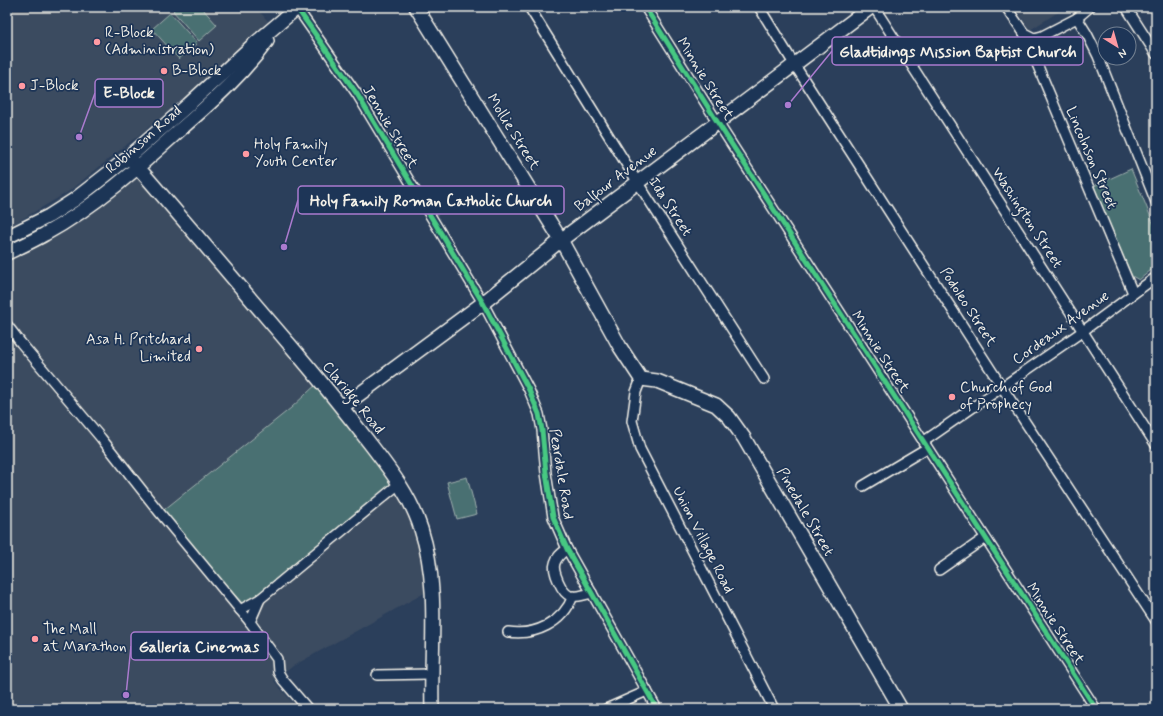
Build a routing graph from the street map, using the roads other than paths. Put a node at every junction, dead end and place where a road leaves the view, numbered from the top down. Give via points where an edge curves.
1 (416, 7) edge
2 (529, 7) edge
3 (645, 7) edge
4 (759, 7) edge
5 (872, 7) edge
6 (1006, 7) edge
7 (1090, 7) edge
8 (1126, 7) edge
9 (298, 8) edge
10 (1077, 18) junction
11 (280, 24) junction
12 (1024, 33) junction
13 (1156, 54) edge
14 (794, 64) junction
15 (718, 123) junction
16 (129, 157) junction
17 (138, 168) junction
18 (638, 183) junction
19 (1156, 202) edge
20 (7, 237) edge
21 (561, 240) junction
22 (7, 253) edge
23 (1156, 277) edge
24 (1133, 293) junction
25 (483, 303) junction
26 (7, 324) edge
27 (1083, 330) junction
28 (641, 379) junction
29 (764, 379) dead end
30 (1002, 387) junction
31 (342, 407) junction
32 (1156, 444) edge
33 (925, 445) junction
34 (400, 484) junction
35 (863, 486) dead end
36 (985, 538) junction
37 (567, 549) junction
38 (939, 570) dead end
39 (592, 594) junction
40 (573, 596) junction
41 (260, 599) junction
42 (240, 610) junction
43 (1156, 621) edge
44 (250, 622) junction
45 (508, 632) dead end
46 (431, 674) junction
47 (377, 675) dead end
48 (647, 691) junction
49 (308, 709) edge
50 (432, 709) edge
51 (606, 709) edge
52 (657, 709) edge
53 (774, 709) edge
54 (901, 709) edge
55 (1096, 709) edge

1 - 21 street, Mollie Street
2 - 18 street, Ida Street
3 - 15 street, Minnie Street
4 - 14 street, Podoleo Street
5 - 14 street, Balfour Avenue
5 - 27 street, Washington Street
6 - 12 street, Lincolnson Street
7 - 10 street
8 - 13 street
9 - 11 street, Robinson Road
9 - 25 street, Jennie Street via 357,94
10 - 12 street via 1042,36 1034,38
10 - 19 street via 1098,56
11 - 16 street, Robinson Road
11 - 17 street, Robinson Road via 231,83
12 - 24 street, Lincolnson Street
14 - 15 street, Balfour Avenue
14 - 30 street, Podoleo Street
15 - 18 street, Balfour Avenue
15 - 33 street, Minnie Street
16 - 17 street, Claridge Road
16 - 20 street, Robinson Road via 74,200
17 - 22 street, Robinson Road via 63,224
17 - 31 street, Claridge Road
18 - 21 street, Balfour Avenue
18 - 29 street, Ida Street
21 - 25 street, Balfour Avenue
21 - 28 street, Mollie Street via 620,347
23 - 24 street, Cordeaux Avenue
24 - 27 street, Cordeaux Avenue
25 - 31 street, Balfour Avenue
25 - 37 street, Peardale Road via 539,414 553,517
26 - 42 street
27 - 30 street, Cordeaux Avenue
27 - 32 street, Washington Street
28 - 53 street, Union Village Road via 636,392 632,421 640,449
28 - 54 street, Pinedale Street via 657,381 716,405 729,417 744,438
30 - 33 street, Cordeaux Avenue
30 - 43 street, Podoleo Street
31 - 34 street, Claridge Road
33 - 35 street, Cordeaux Avenue
33 - 36 street, Minnie Street
34 - 41 street
34 - 46 street, Claridge Road via 417,516 431,567 434,614
36 - 38 street
36 - 55 street, Minnie Street
37 - 39 street, Peardale Road
37 - 40 street via 558,556 554,569 565,594
39 - 40 street
39 - 48 street, Peardale Road
40 - 45 street via 564,613 546,626 517,633
41 - 42 street
41 - 44 street
42 - 44 street
44 - 49 street via 277,659 278,672 283,680
46 - 47 street
46 - 50 street, Claridge Road
48 - 51 street
48 - 52 street, Peardale Road

